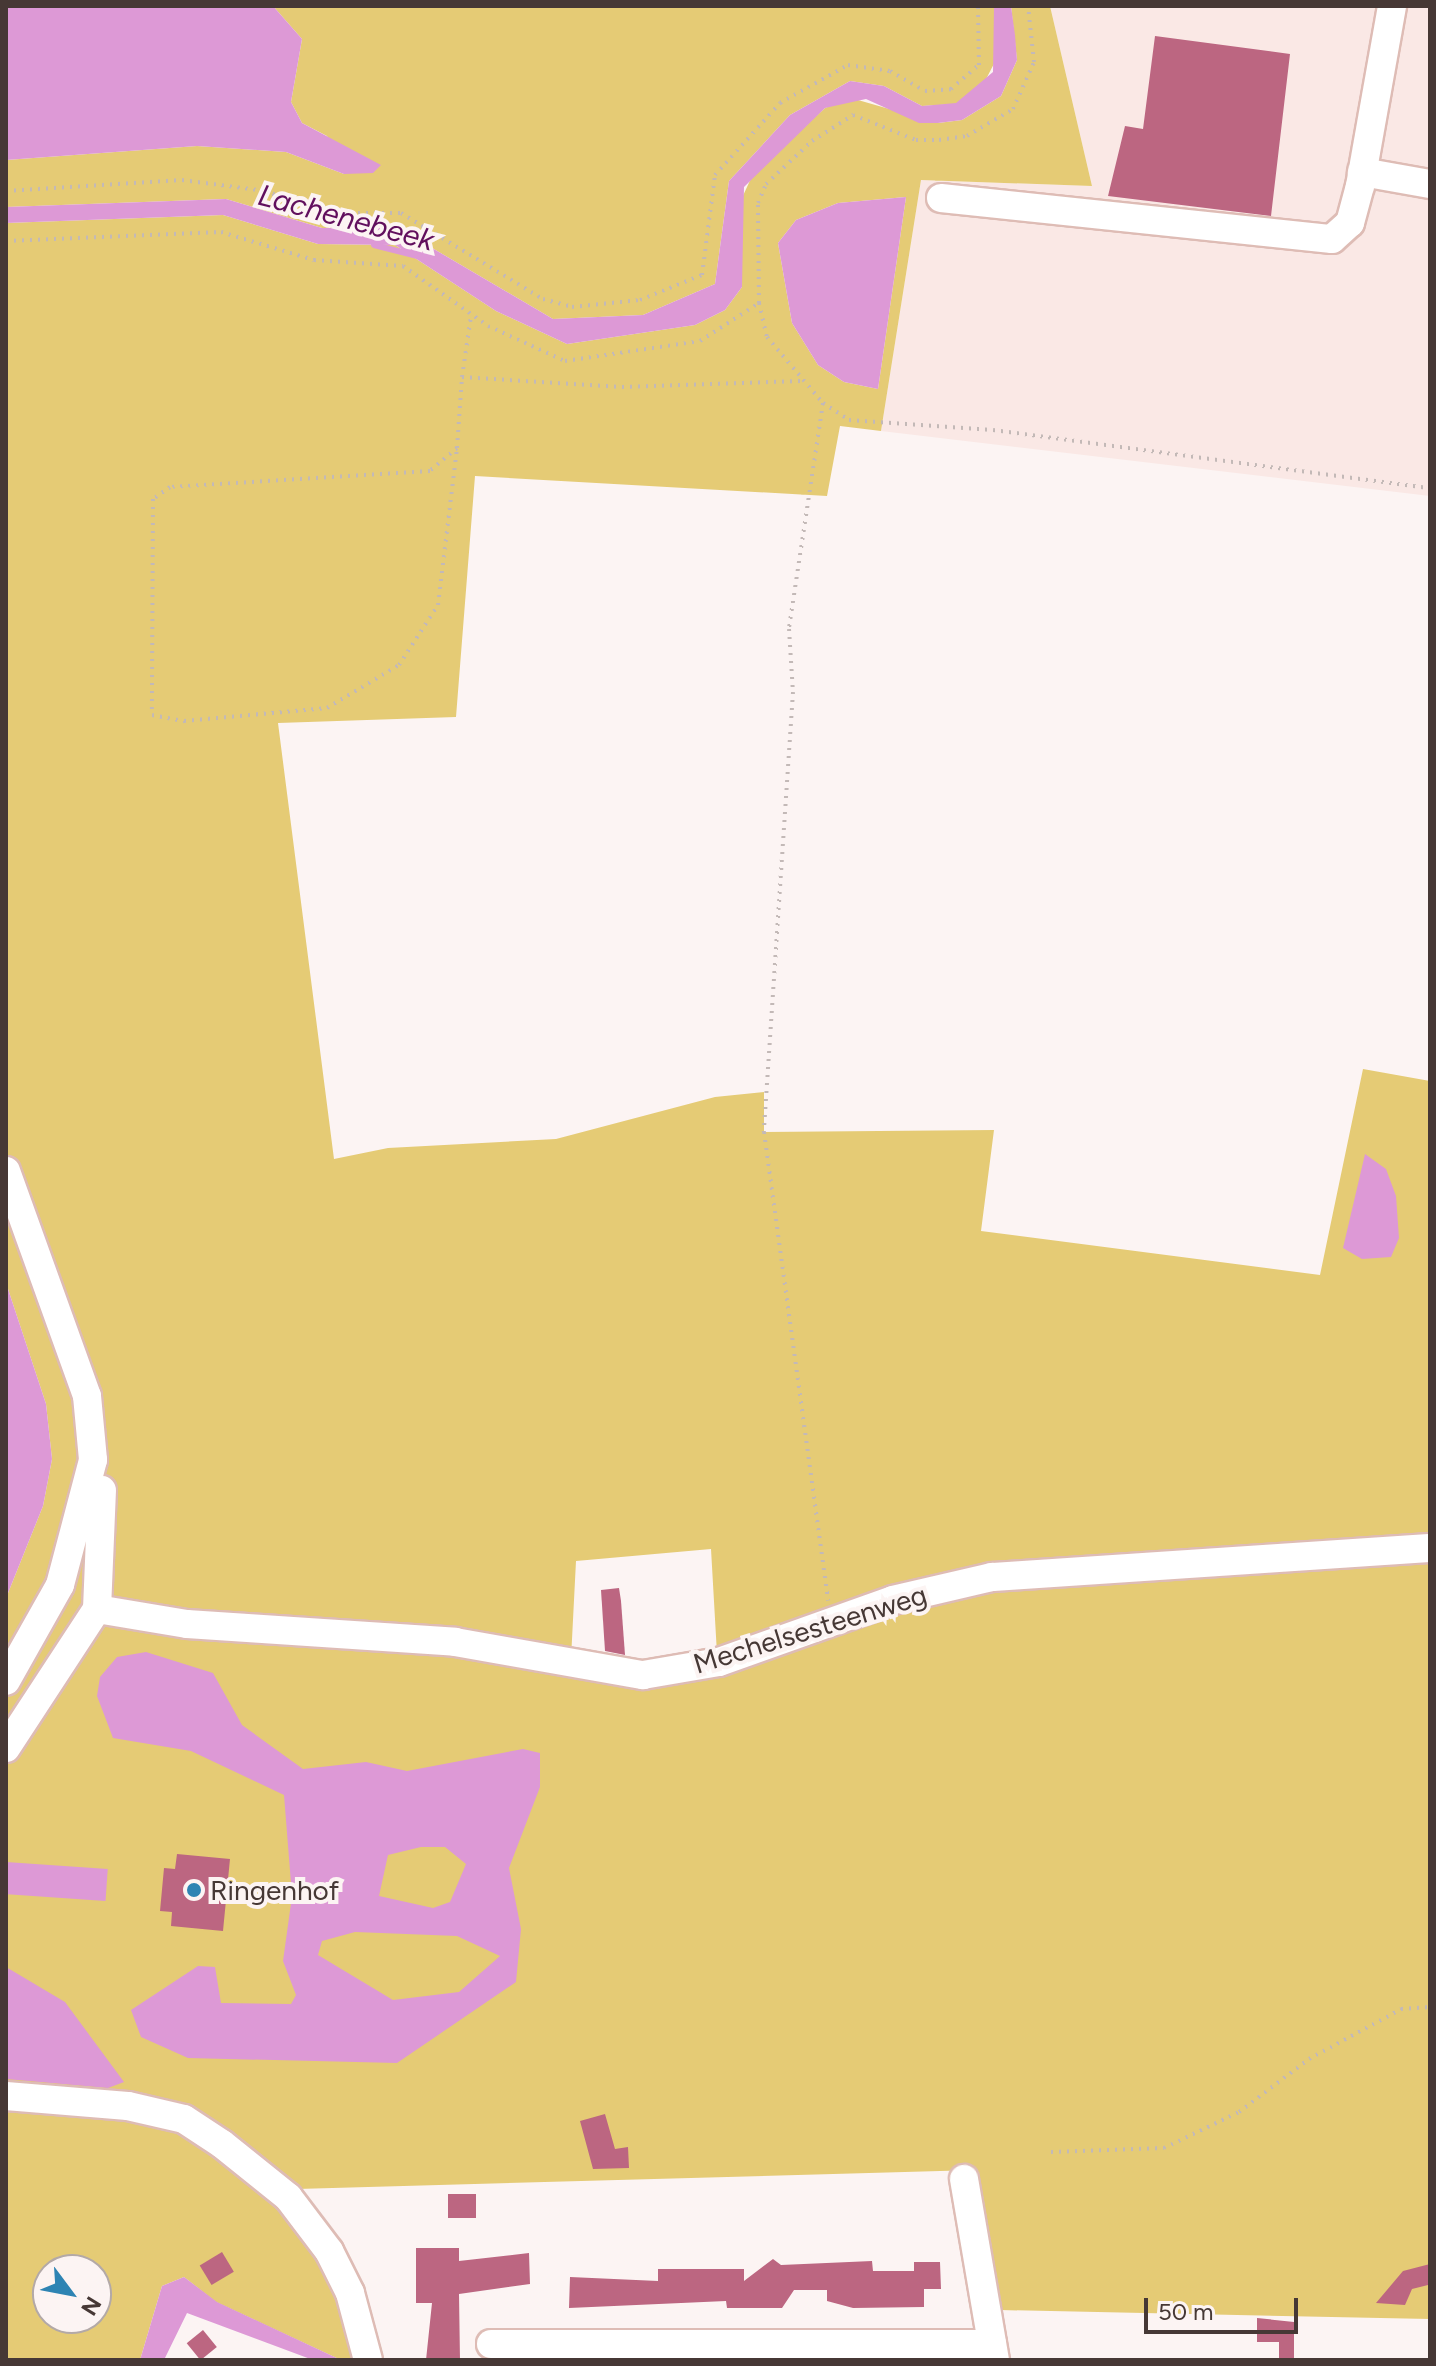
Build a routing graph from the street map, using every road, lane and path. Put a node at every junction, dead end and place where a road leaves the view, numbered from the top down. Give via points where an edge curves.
1 (978, 6) edge
2 (1028, 6) edge
3 (1392, 6) edge
4 (1362, 172) junction
5 (1430, 184) edge
6 (6, 191) edge
7 (941, 198) dead end
8 (6, 241) edge
9 (759, 303) junction
10 (471, 316) junction
11 (462, 377) junction
12 (802, 381) junction
13 (823, 403) junction
14 (457, 448) junction
15 (1430, 488) edge
16 (6, 1171) edge
17 (93, 1460) junction
18 (1430, 1548) edge
19 (97, 1609) junction
20 (831, 1621) junction
21 (6, 1681) edge
22 (6, 1748) edge
23 (1430, 2007) edge
24 (6, 2096) edge
25 (1051, 2152) dead end
26 (964, 2179) dead end
27 (491, 2344) dead end
28 (994, 2352) edge
29 (368, 2360) edge

1 - 6 path via 979,65 951,89 925,91 890,71 848,65 780,103 715,175 702,275 640,300 572,307 543,299 401,213 344,215 265,191 182,180
2 - 9 path via 1034,62 1013,109 967,136 939,140 916,140 853,115 812,141 766,184 758,203
3 - 4 street
4 - 5 street
4 - 7 street via 1350,223 1332,239
8 - 10 path via 221,232 314,260 392,262
9 - 10 path via 700,341 565,361
9 - 12 path via 767,337
10 - 11 path
11 - 12 path via 622,387
11 - 14 path
12 - 13 path
13 - 15 path via 849,420 993,430
13 - 20 path via 789,629 793,692 764,1132
14 - 14 path via 438,605 399,665 327,708 184,721 152,715 153,499 170,487 430,471
16 - 17 street via 87,1396
17 - 19 street via 103,1475
17 - 21 street via 60,1585
18 - 20 street, Mechelsesteenweg via 992,1577
19 - 20 street, Mechelsesteenweg via 187,1624 455,1642 643,1675 731,1659
19 - 22 street
23 - 25 path via 1401,2009 1309,2059 1239,2112 1164,2148
24 - 29 street via 128,2106 184,2119 222,2144 288,2197 329,2251 350,2293
26 - 28 street
27 - 28 street

